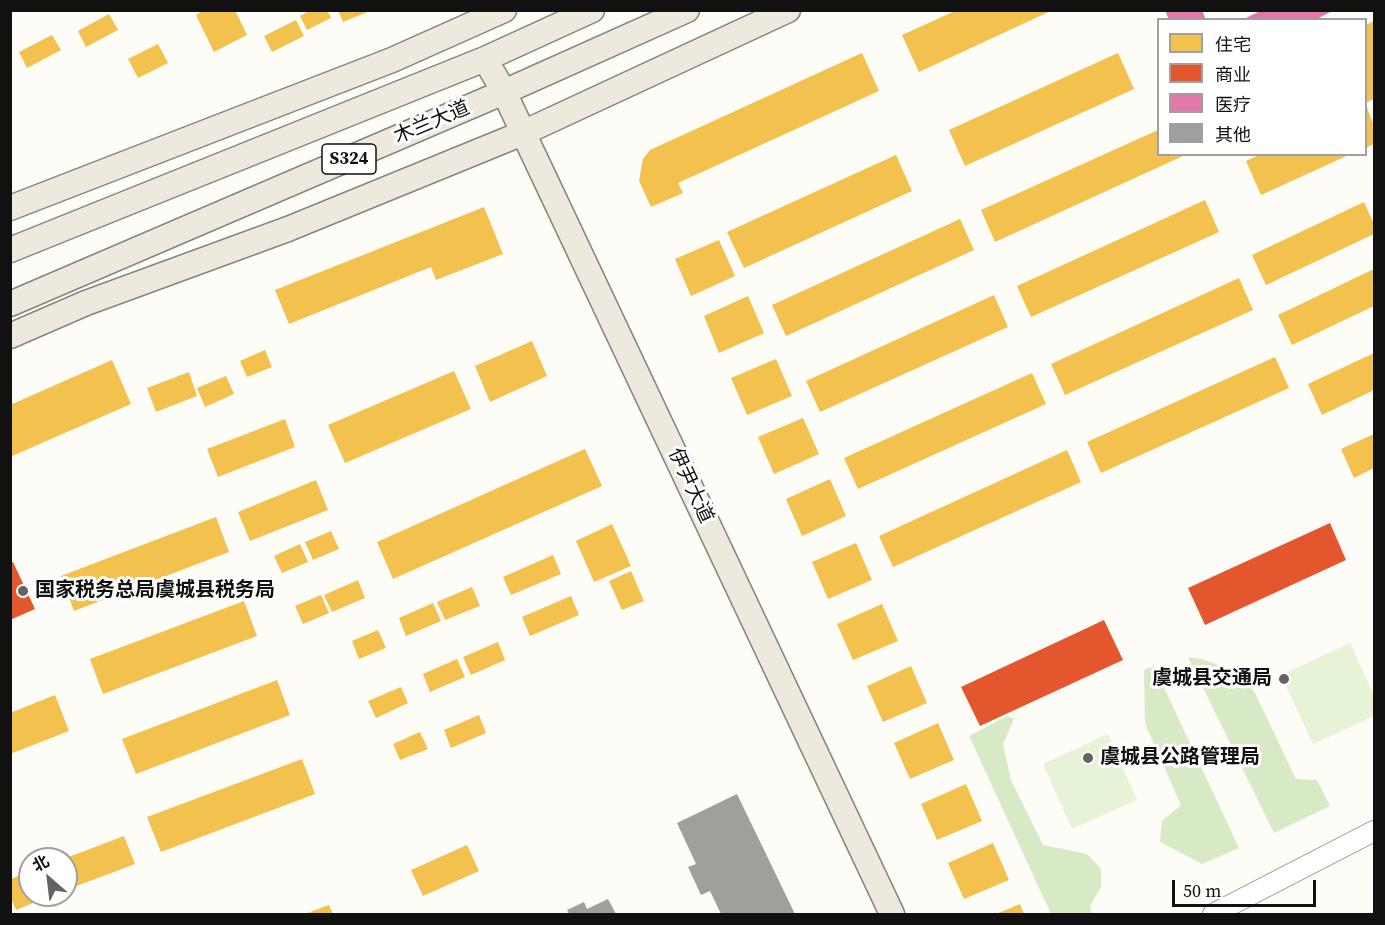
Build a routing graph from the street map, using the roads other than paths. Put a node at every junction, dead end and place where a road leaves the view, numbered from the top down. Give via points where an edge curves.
1 (504, 10) edge
2 (592, 10) edge
3 (687, 10) edge
4 (788, 10) edge
5 (485, 58) junction
6 (504, 92) junction
7 (523, 133) junction
8 (10, 208) edge
9 (10, 250) edge
10 (10, 304) edge
11 (10, 336) edge
12 (1374, 831) edge
13 (892, 915) edge
14 (1213, 915) edge

1 - 8 main road via 392,60
2 - 5 main road, 木兰大道 / S324
3 - 6 main road, 木兰大道 / S324
4 - 7 main road
5 - 6 main road, 伊尹大道
5 - 9 main road, 木兰大道 / S324
6 - 7 main road, 伊尹大道
6 - 10 main road, 木兰大道 / S324
7 - 11 main road
7 - 13 main road, 伊尹大道
12 - 14 street

